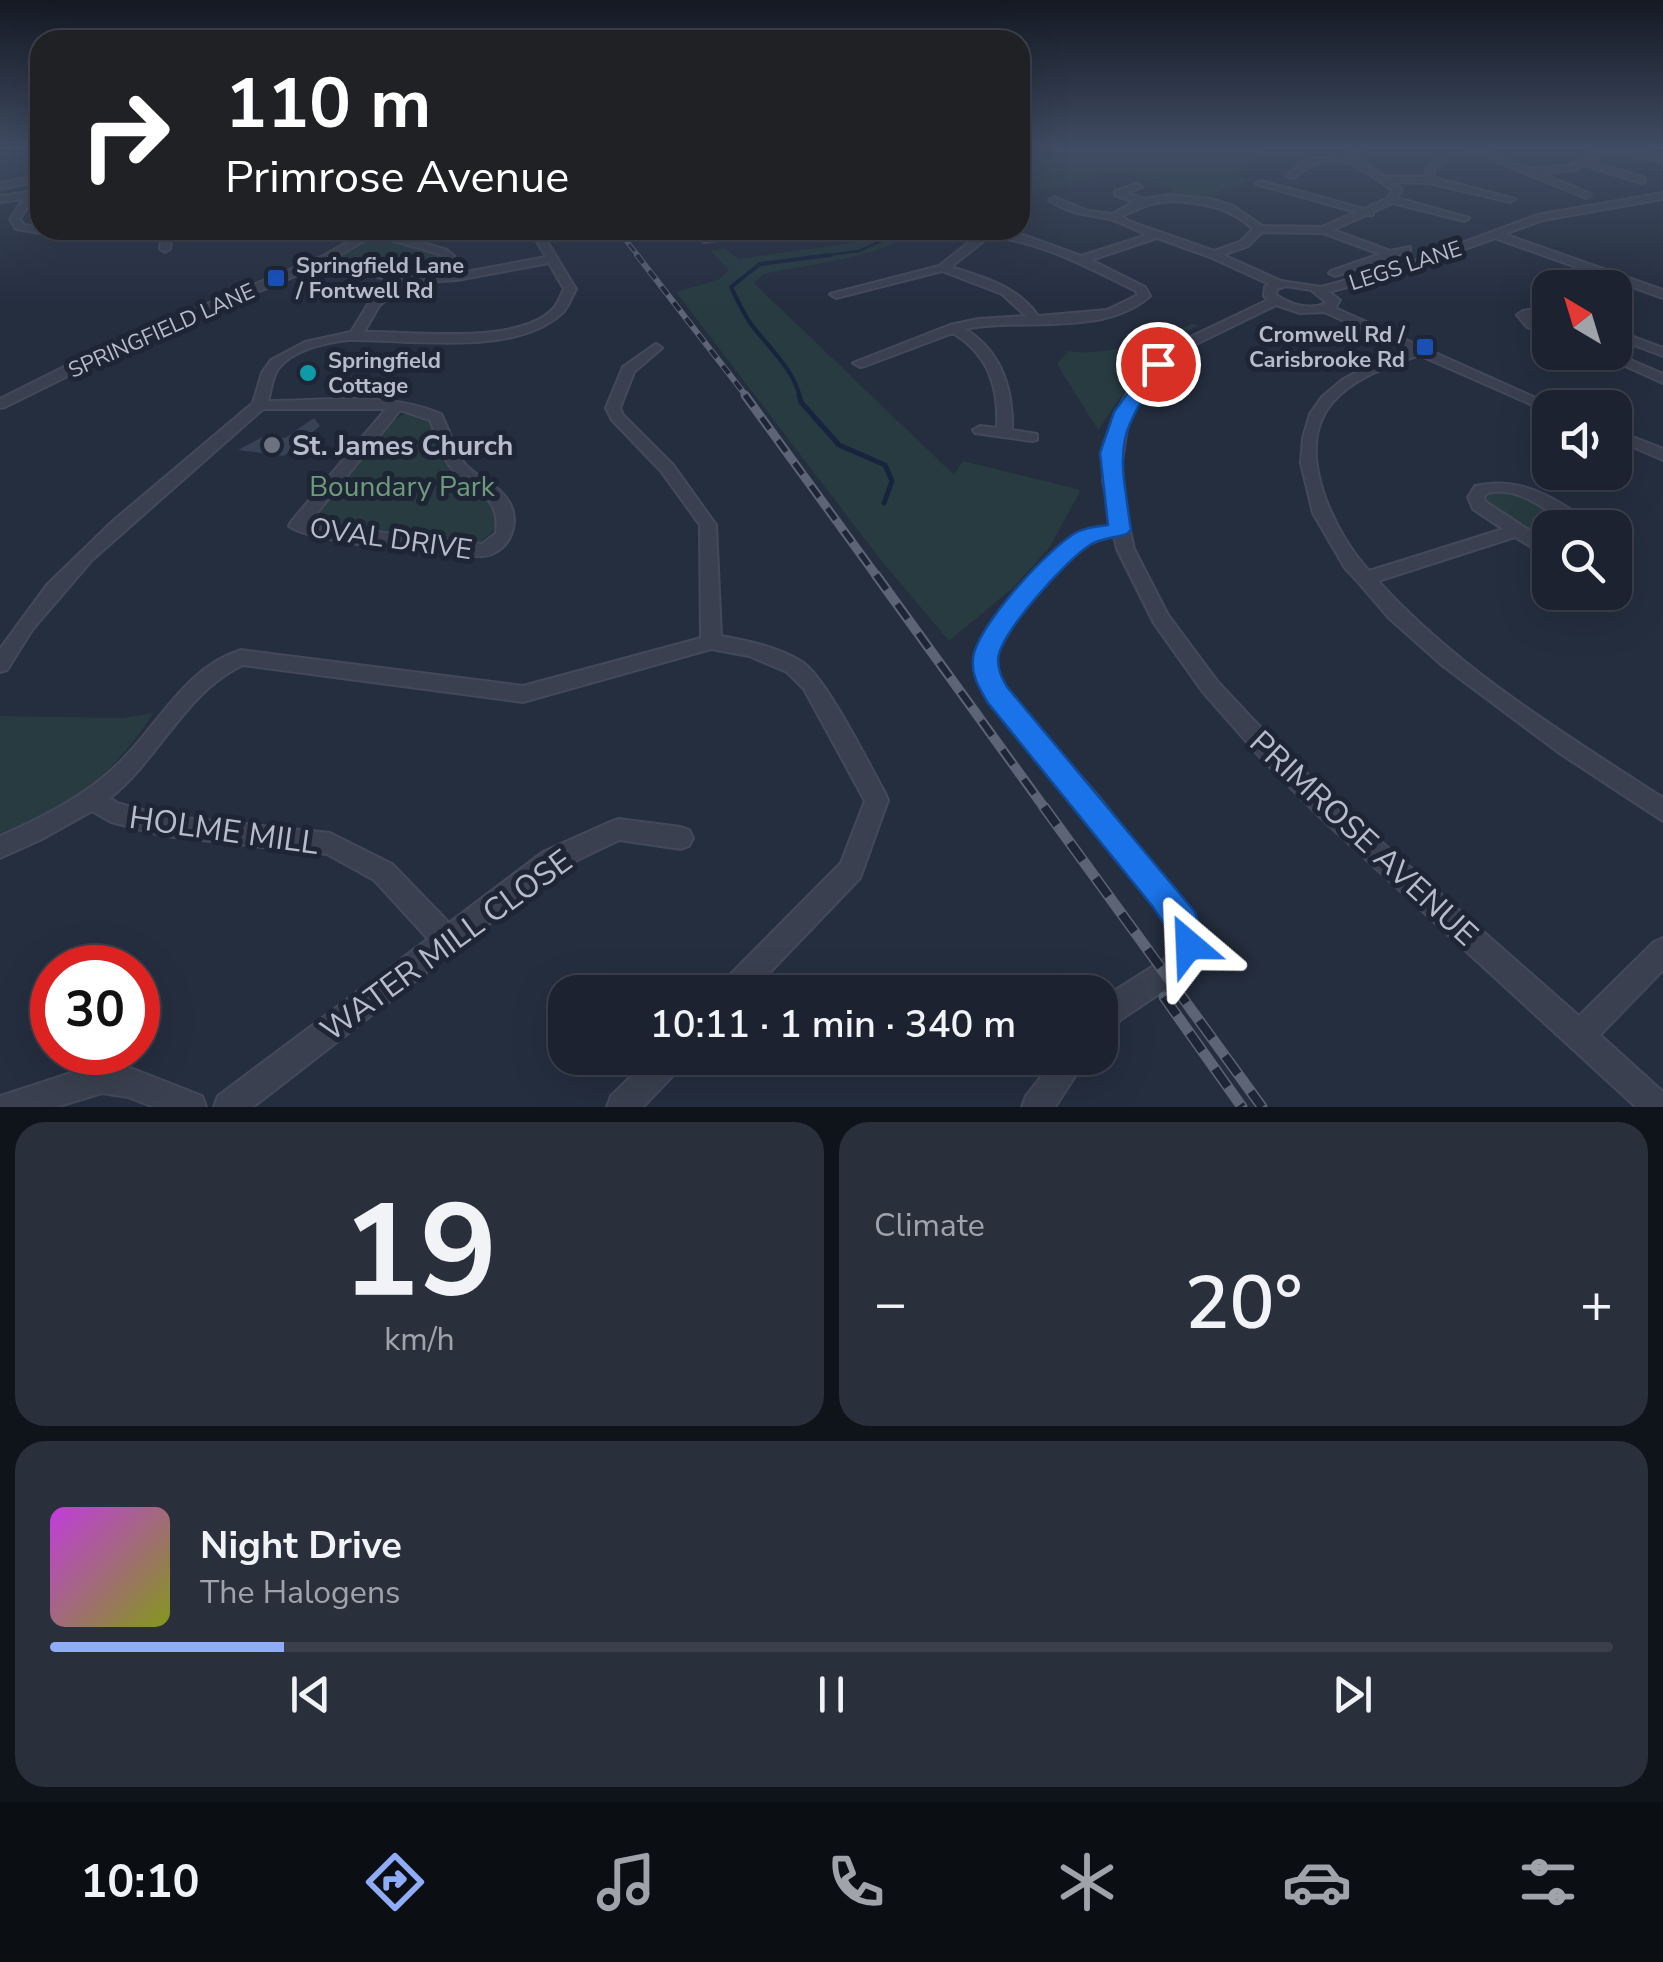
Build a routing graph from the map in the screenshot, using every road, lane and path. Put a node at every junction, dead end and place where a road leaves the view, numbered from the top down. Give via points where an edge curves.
1 (1133, 199) edge
2 (1337, 199) edge
3 (1647, 199) edge
4 (30, 200) edge
5 (1392, 200) joint
6 (1145, 203) junction
7 (1058, 204) dead end
8 (1369, 212) junction
9 (1116, 216) junction
10 (1464, 218) dead end
11 (30, 229) edge
12 (1259, 230) junction
13 (1324, 230) junction
14 (1159, 234) junction
15 (1494, 234) junction
16 (167, 240) edge
17 (359, 240) edge
18 (404, 240) edge
19 (541, 240) edge
20 (705, 240) edge
21 (978, 240) edge
22 (1022, 240) edge
23 (166, 248) dead end
24 (714, 248) dead end
25 (1406, 249) dead end
26 (1388, 254) junction
27 (1214, 256) junction
28 (327, 258) junction
29 (553, 260) junction
30 (1081, 260) junction
31 (943, 268) junction
32 (1335, 274) dead end
33 (456, 278) junction
34 (400, 280) junction
35 (824, 285) dead end
36 (1322, 290) junction
37 (1277, 293) junction
38 (1663, 294) edge
39 (1327, 309) junction
40 (1034, 320) junction
41 (954, 328) junction
42 (356, 336) junction
43 (1632, 340) edge
44 (656, 348) dead end
45 (1420, 350) junction
46 (1662, 351) edge
47 (860, 363) dead end
48 (1632, 366) edge
49 (1663, 379) edge
50 (1532, 400) edge
51 (0, 404) edge
52 (259, 404) junction
53 (395, 407) junction
54 (980, 430) dead end
55 (1004, 433) junction
56 (1032, 438) dead end
57 (1632, 441) edge
58 (1663, 455) edge
59 (1558, 510) edge
60 (1120, 530) junction
61 (1517, 530) junction
62 (1532, 540) edge
63 (1365, 580) junction
64 (711, 642) junction
65 (0, 664) edge
66 (92, 799) junction
67 (1663, 811) edge
68 (681, 838) dead end
69 (0, 847) edge
70 (446, 938) junction
71 (1663, 951) edge
72 (749, 975) edge
73 (1118, 1008) edge
74 (1579, 1036) junction
75 (653, 1075) edge
76 (1061, 1075) edge
77 (9, 1107) edge
78 (192, 1107) edge
79 (229, 1107) edge
80 (622, 1107) edge
81 (1037, 1107) edge
82 (1658, 1107) edge

1 - 6 street
2 - 8 street
3 - 15 street, LEGS LANE via 1560,213
4 - 11 street via 15,219
5 - 8 street
5 - 10 street
6 - 9 street
6 - 12 street via 1207,202 1249,218
7 - 9 street
8 - 13 street
9 - 14 street
12 - 13 street
12 - 27 street
13 - 26 street
14 - 27 street
14 - 30 street
15 - 36 street, LEGS LANE
15 - 38 street
16 - 23 street
17 - 28 street, SPRINGFIELD LANE
18 - 33 street via 449,256
19 - 29 street
20 - 24 street
21 - 31 street
22 - 30 street
25 - 26 street
26 - 32 street
27 - 37 street
28 - 34 street
28 - 51 street, SPRINGFIELD LANE
29 - 33 street
29 - 42 street via 570,296 536,324 484,338
30 - 40 street via 1135,284 1144,296 1104,313
31 - 35 street via 837,298
31 - 40 street via 1016,296
33 - 34 street
34 - 42 street via 374,304
36 - 37 street via 1304,285
36 - 39 street via 1334,300
37 - 39 street via 1296,309
37 - 60 street, PRIMROSE AVENUE via 1174,350 1142,383 1123,412 1110,453
39 - 45 street
40 - 41 street
41 - 47 street
41 - 55 street via 996,368 1007,395
42 - 52 street via 318,342 280,360 265,378
43 - 46 street
44 - 64 street via 628,370 614,408 708,525
45 - 50 street
45 - 63 street via 1340,388 1309,433 1312,492
48 - 49 street
52 - 53 street, OVAL DRIVE
52 - 65 street via 102,538 35,610
53 - 53 street, OVAL DRIVE via 436,417 464,474 498,496 507,521 492,546 468,550 297,526
54 - 55 street
55 - 56 street
57 - 58 street
59 - 61 street via 1527,491 1481,489 1478,504
60 - 73 street via 1088,535 1068,549 994,634 985,656 998,696 1183,924 1186,961
60 - 74 street, PRIMROSE AVENUE via 1170,632 1242,724
61 - 62 street
61 - 63 street
63 - 67 street via 1468,675
64 - 66 street via 523,694 249,656 231,660 206,676 125,772
64 - 72 street via 752,649 794,667 876,800 851,870
66 - 69 street
66 - 70 street, HOLME MILL via 110,812 166,826 330,844 383,872
68 - 70 street, WATER MILL CLOSE via 618,829 552,860
70 - 79 street, WATER MILL CLOSE
71 - 74 street
74 - 82 street, PRIMROSE AVENUE
75 - 80 street
76 - 81 street
77 - 78 street via 102,1078

